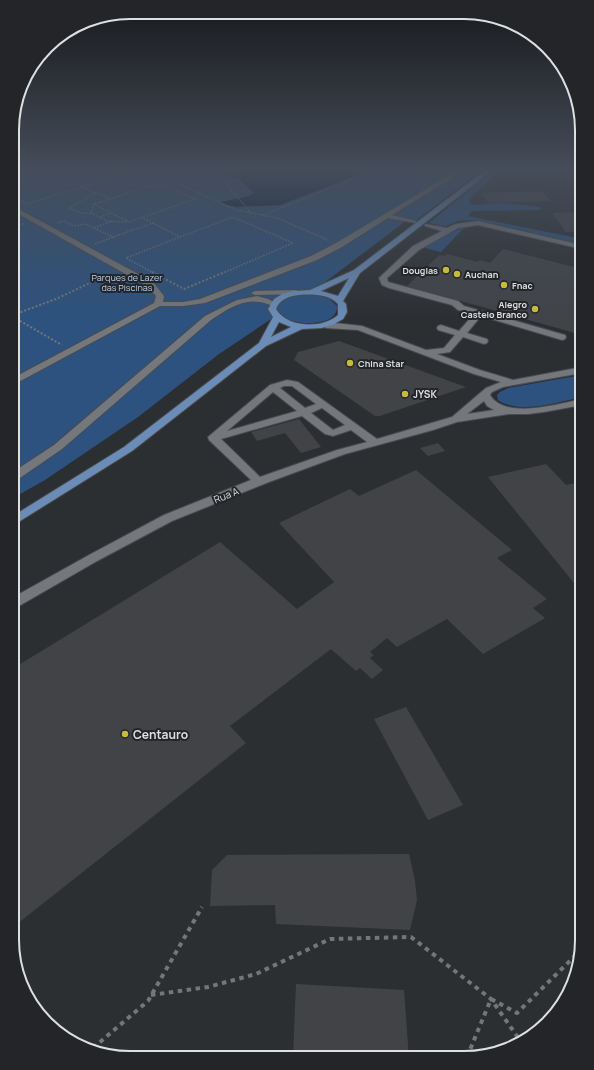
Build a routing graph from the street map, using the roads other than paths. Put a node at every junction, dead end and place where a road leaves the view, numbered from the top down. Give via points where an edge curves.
1 (33, 219) edge
2 (382, 219) edge
3 (400, 219) edge
4 (426, 219) edge
5 (414, 222) dead end
6 (427, 225) dead end
7 (447, 230) junction
8 (575, 245) edge
9 (357, 272) junction
10 (296, 292) junction
11 (312, 292) junction
12 (339, 301) junction
13 (158, 304) junction
14 (274, 304) junction
15 (480, 313) junction
16 (342, 314) junction
17 (277, 317) junction
18 (208, 318) junction
19 (326, 324) junction
20 (301, 326) junction
21 (359, 328) junction
22 (441, 328) dead end
23 (462, 334) junction
24 (562, 337) dead end
25 (484, 341) dead end
26 (263, 344) junction
27 (452, 346) junction
28 (423, 352) junction
29 (459, 365) junction
30 (477, 372) junction
31 (575, 372) edge
32 (19, 379) edge
33 (512, 382) junction
34 (273, 387) junction
35 (487, 392) junction
36 (575, 403) edge
37 (323, 404) junction
38 (508, 410) junction
39 (304, 412) junction
40 (455, 419) junction
41 (353, 426) junction
42 (213, 438) junction
43 (376, 443) junction
44 (19, 473) edge
45 (259, 482) junction
46 (19, 518) edge
47 (19, 602) edge

1 - 13 street via 150,284 160,296
2 - 13 street via 314,258 202,300 183,304
3 - 5 street
4 - 9 main road
6 - 7 street
7 - 8 street via 478,223
7 - 15 street via 416,248 383,278 385,283 392,286 455,303 461,308
9 - 11 main road
9 - 12 main road
10 - 11 main road
10 - 14 main road via 282,297
10 - 18 street via 259,293 237,297 215,308
11 - 12 main road via 328,294
12 - 16 main road via 342,305
13 - 32 street
14 - 17 main road via 272,309
14 - 18 street via 266,300 248,298 225,307
15 - 23 street
15 - 24 street
16 - 19 main road
16 - 21 street
17 - 20 main road via 291,325
17 - 26 main road
18 - 44 street via 58,447
19 - 20 main road
19 - 21 street
20 - 26 main road
21 - 28 street
22 - 23 street
23 - 25 street
23 - 27 street
26 - 46 main road via 128,449
27 - 28 street via 441,352
27 - 29 street via 452,356
28 - 29 street
29 - 30 street
30 - 33 street
30 - 35 street
31 - 33 street, Rua A
33 - 35 street, Rua A
34 - 37 street via 291,382
34 - 39 street
34 - 42 street
35 - 38 street via 486,400 493,406
35 - 40 street, Rua A
36 - 38 street via 532,411
37 - 39 street
37 - 41 street
38 - 40 street, Rua A
39 - 41 street via 329,432
39 - 42 street
40 - 43 street, Rua A
41 - 43 street
42 - 45 street
43 - 45 street, Rua A via 341,452
45 - 47 street, Rua A via 168,518

